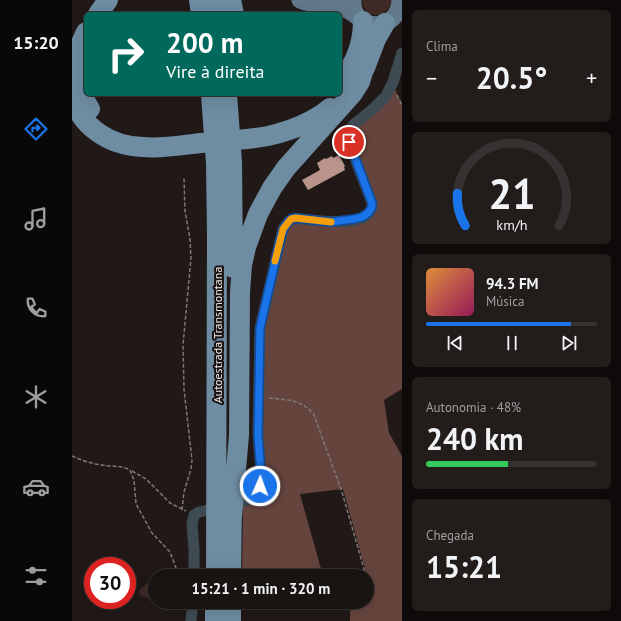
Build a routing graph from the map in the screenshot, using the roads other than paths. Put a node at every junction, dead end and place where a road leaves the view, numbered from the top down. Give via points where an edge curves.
1 (108, 0) edge
2 (199, 0) edge
3 (215, 0) edge
4 (231, 0) edge
5 (300, 0) edge
6 (353, 0) edge
7 (401, 1) edge
8 (338, 2) edge
9 (99, 12) edge
10 (201, 12) edge
11 (217, 12) edge
12 (234, 12) edge
13 (360, 19) junction
14 (392, 22) edge
15 (84, 36) edge
16 (402, 53) edge
17 (84, 63) edge
18 (72, 68) edge
19 (352, 71) edge
20 (342, 83) edge
21 (72, 94) edge
22 (330, 96) edge
23 (215, 101) edge
24 (219, 163) junction
25 (228, 482) junction
26 (194, 569) edge
27 (217, 569) edge
28 (231, 569) edge
29 (192, 609) edge
30 (215, 609) edge
31 (231, 609) edge
32 (191, 621) edge
33 (215, 621) edge
34 (231, 621) edge

1 - 9 highway
2 - 10 highway
3 - 11 highway
4 - 12 highway
5 - 8 main road via 313,4
6 - 13 main road via 354,10
7 - 14 main road
8 - 13 main road
13 - 14 main road via 378,25
13 - 19 highway via 362,42
14 - 19 highway
15 - 18 highway
16 - 26 street via 386,96 348,132 350,145 372,203 370,211 362,217 338,222 294,219 283,229 260,328 260,486 243,502 199,512 194,516
17 - 22 highway via 81,81 83,95 96,118 121,134 149,139 269,127 303,115
19 - 20 highway
19 - 21 highway via 343,97 305,124 287,131 257,138 152,148 122,144 99,134 82,117 74,104
19 - 25 highway via 358,86 276,181 248,239 240,287 239,415
23 - 24 highway, Autoestrada Transmontana
24 - 25 highway, Autoestrada Transmontana via 217,394
24 - 25 highway, Autoestrada Transmontana via 234,220
25 - 27 highway, Autoestrada Transmontana
25 - 28 highway, Autoestrada Transmontana via 232,516
29 - 32 street
30 - 33 highway
31 - 34 highway

